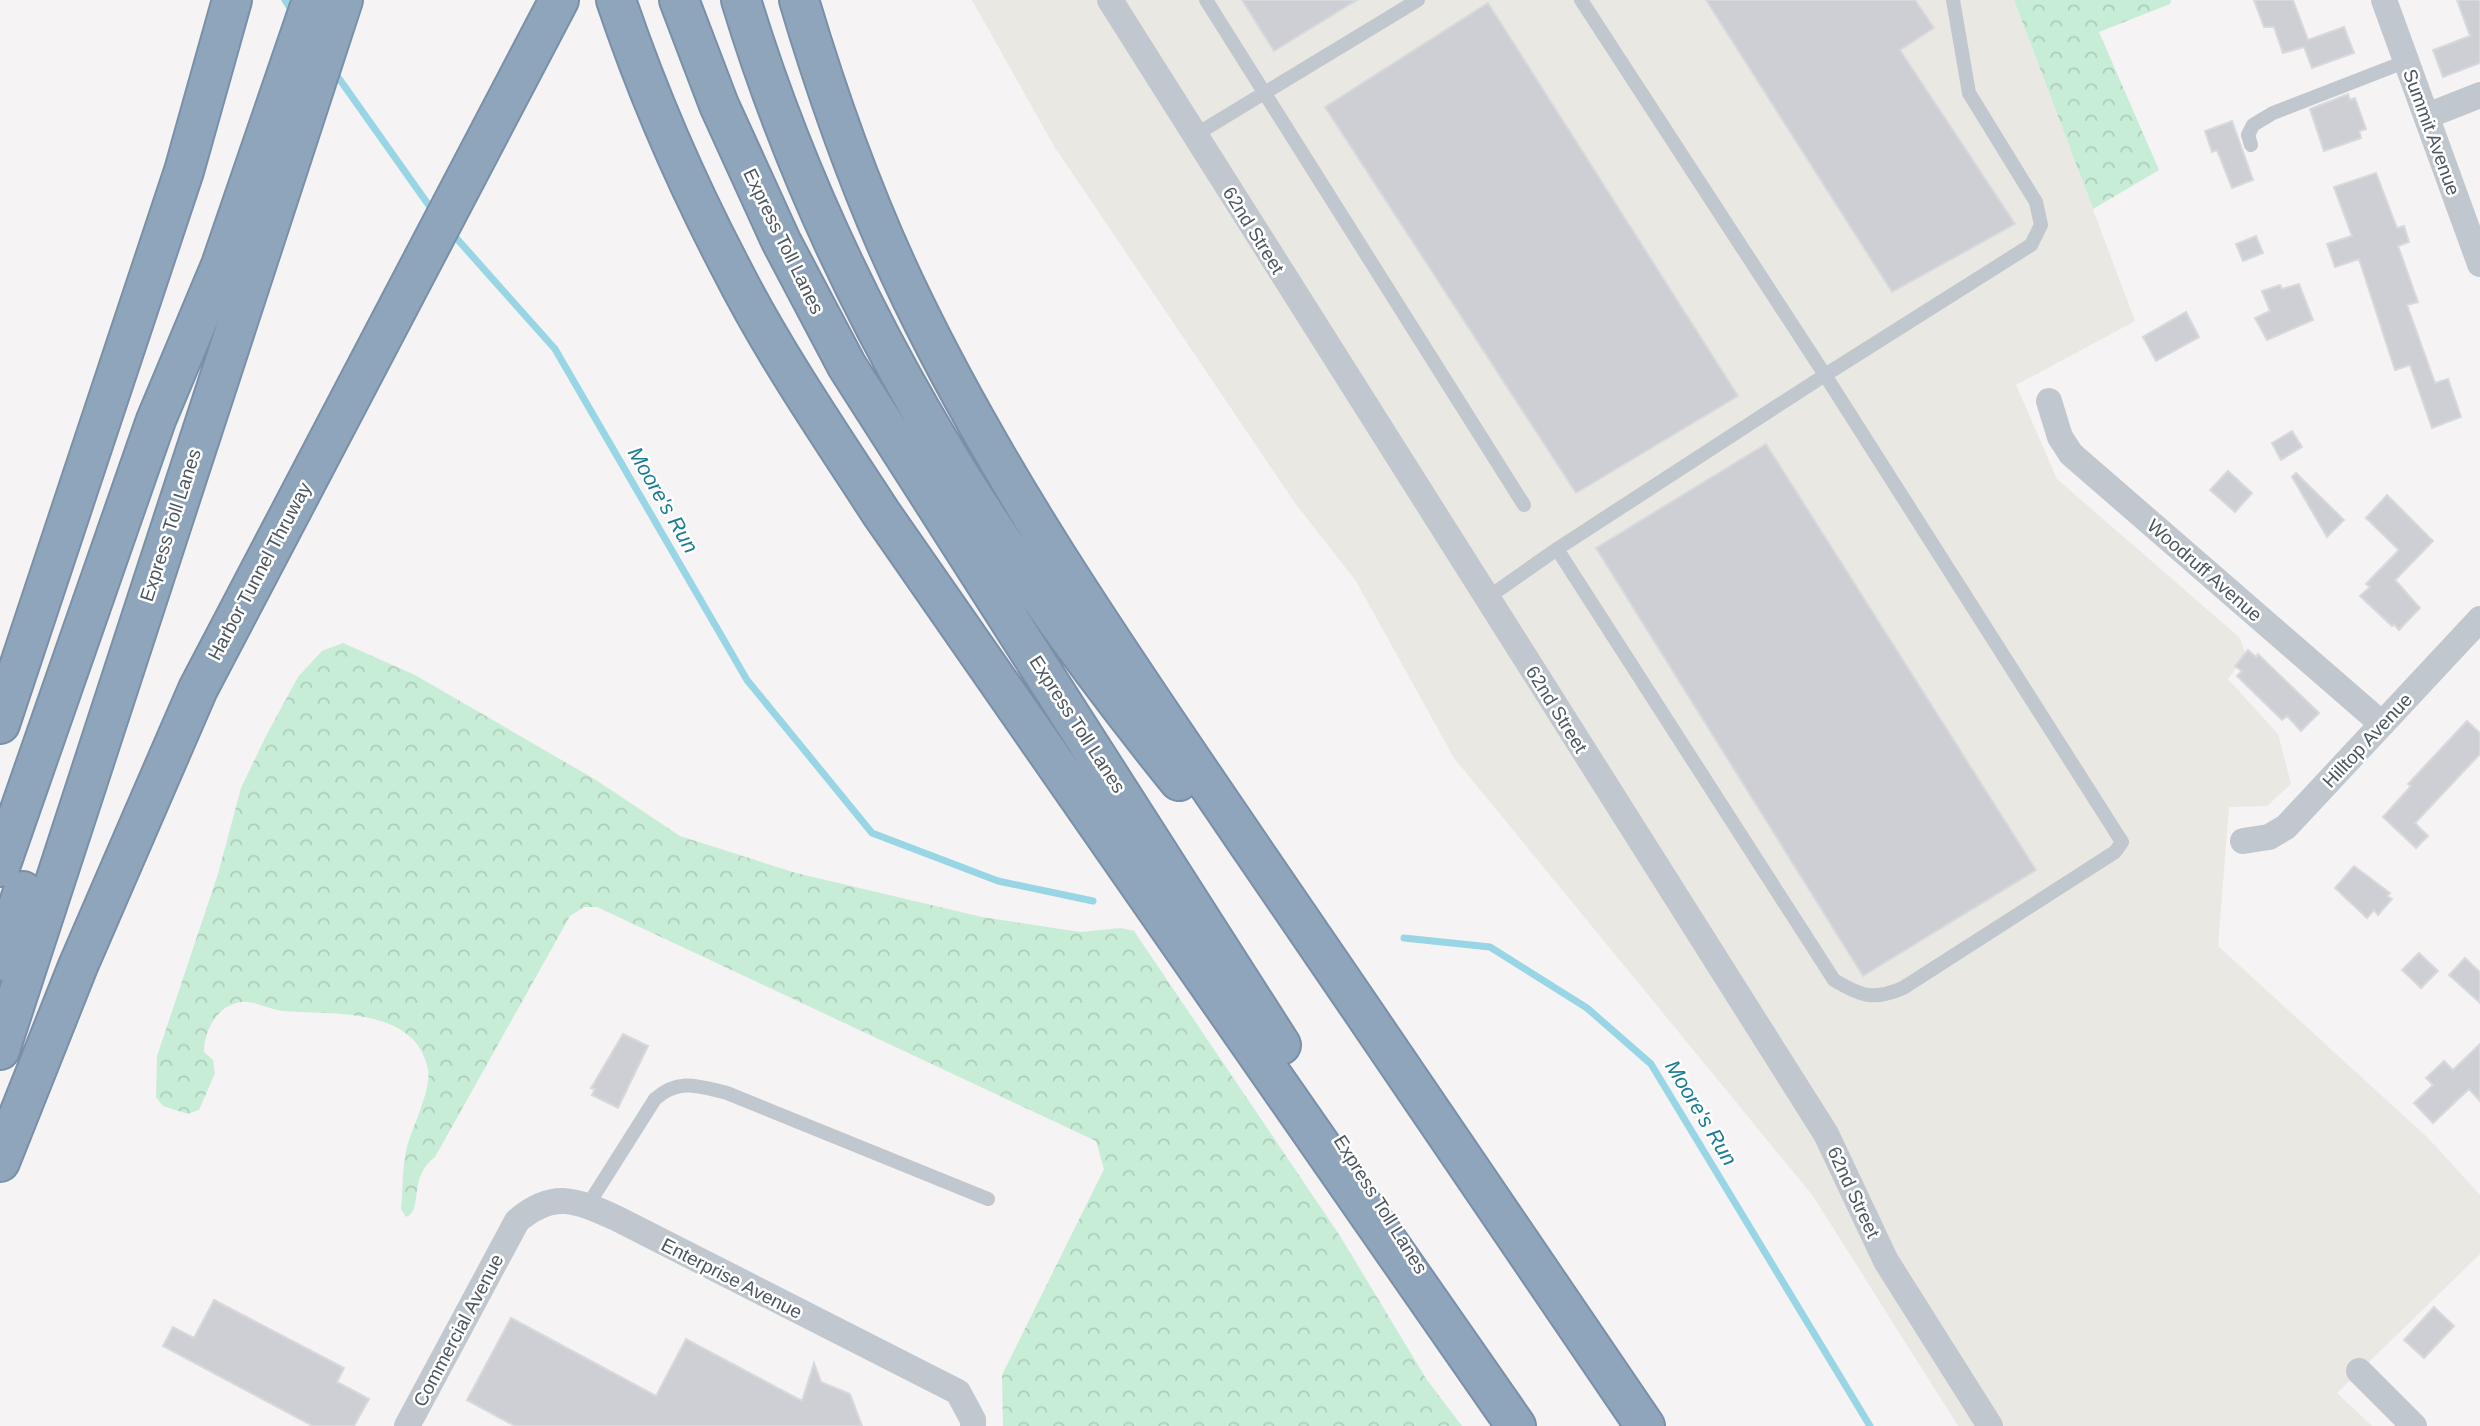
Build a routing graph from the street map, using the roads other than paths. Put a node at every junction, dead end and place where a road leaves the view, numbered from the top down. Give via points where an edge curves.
1 (232, 0) edge
2 (312, 0) edge
3 (343, 0) edge
4 (559, 0) edge
5 (616, 0) edge
6 (679, 0) edge
7 (741, 0) edge
8 (799, 0) edge
9 (1110, 0) edge
10 (1206, 0) edge
11 (1418, 0) edge
12 (1581, 0) edge
13 (1953, 0) edge
14 (2384, 0) edge
15 (2407, 61) junction
16 (1262, 92) junction
17 (2480, 96) edge
18 (2427, 116) junction
19 (1195, 135) junction
20 (2251, 145) dead end
21 (2480, 264) edge
22 (220, 265) junction
23 (1825, 375) junction
24 (2049, 401) dead end
25 (1524, 505) dead end
26 (1557, 550) junction
27 (1488, 598) junction
28 (2480, 619) edge
29 (0, 724) edge
30 (2382, 724) junction
31 (2243, 841) dead end
32 (0, 867) edge
33 (1279, 888) junction
34 (0, 961) edge
35 (0, 1050) edge
36 (0, 1162) edge
37 (988, 1199) dead end
38 (588, 1205) junction
39 (509, 1233) joint
40 (2359, 1371) dead end
41 (407, 1426) edge
42 (973, 1426) edge
43 (1518, 1426) edge
44 (1646, 1426) edge
45 (1990, 1426) edge
46 (2414, 1426) edge

1 - 29 highway via 184,171
2 - 22 highway
3 - 35 highway, Express Toll Lanes
4 - 36 highway, Harbor Tunnel Thruway via 198,689 78,966
5 - 43 highway via 665,129 731,269 798,383 881,513
6 - 43 highway, Express Toll Lanes via 719,105 781,242 847,366 1122,793
7 - 33 highway via 781,121 823,221 926,424 1015,559 1149,744
8 - 33 highway via 875,216 920,317 984,438 1092,611
9 - 19 street, 62nd Street
10 - 16 lane
11 - 16 lane
12 - 23 lane
13 - 23 lane via 1969,93 2036,202 2041,225 2031,245
14 - 15 street, Summit Avenue
15 - 18 street, Summit Avenue
15 - 20 lane via 2273,113 2253,125 2248,135
16 - 19 lane
16 - 25 lane
17 - 18 street
18 - 21 street, Summit Avenue
19 - 27 street, 62nd Street
22 - 32 highway via 156,420
22 - 34 highway via 176,426
23 - 26 lane
23 - 26 lane via 2119,834 2122,842 2115,852 1903,988 1879,997 1842,985 1738,835
24 - 30 street, Woodruff Avenue via 2060,437 2071,454
26 - 27 lane
27 - 45 street, 62nd Street via 1826,1134 1886,1261
28 - 30 street, Hilltop Avenue
30 - 31 street, Hilltop Avenue via 2286,827 2269,837
33 - 44 highway
37 - 38 lane via 727,1093 684,1085 669,1086 655,1099
38 - 39 street, Enterprise Avenue via 561,1200 546,1203 527,1213
38 - 42 street, Enterprise Avenue via 958,1392
39 - 41 street, Commercial Avenue
40 - 46 street

